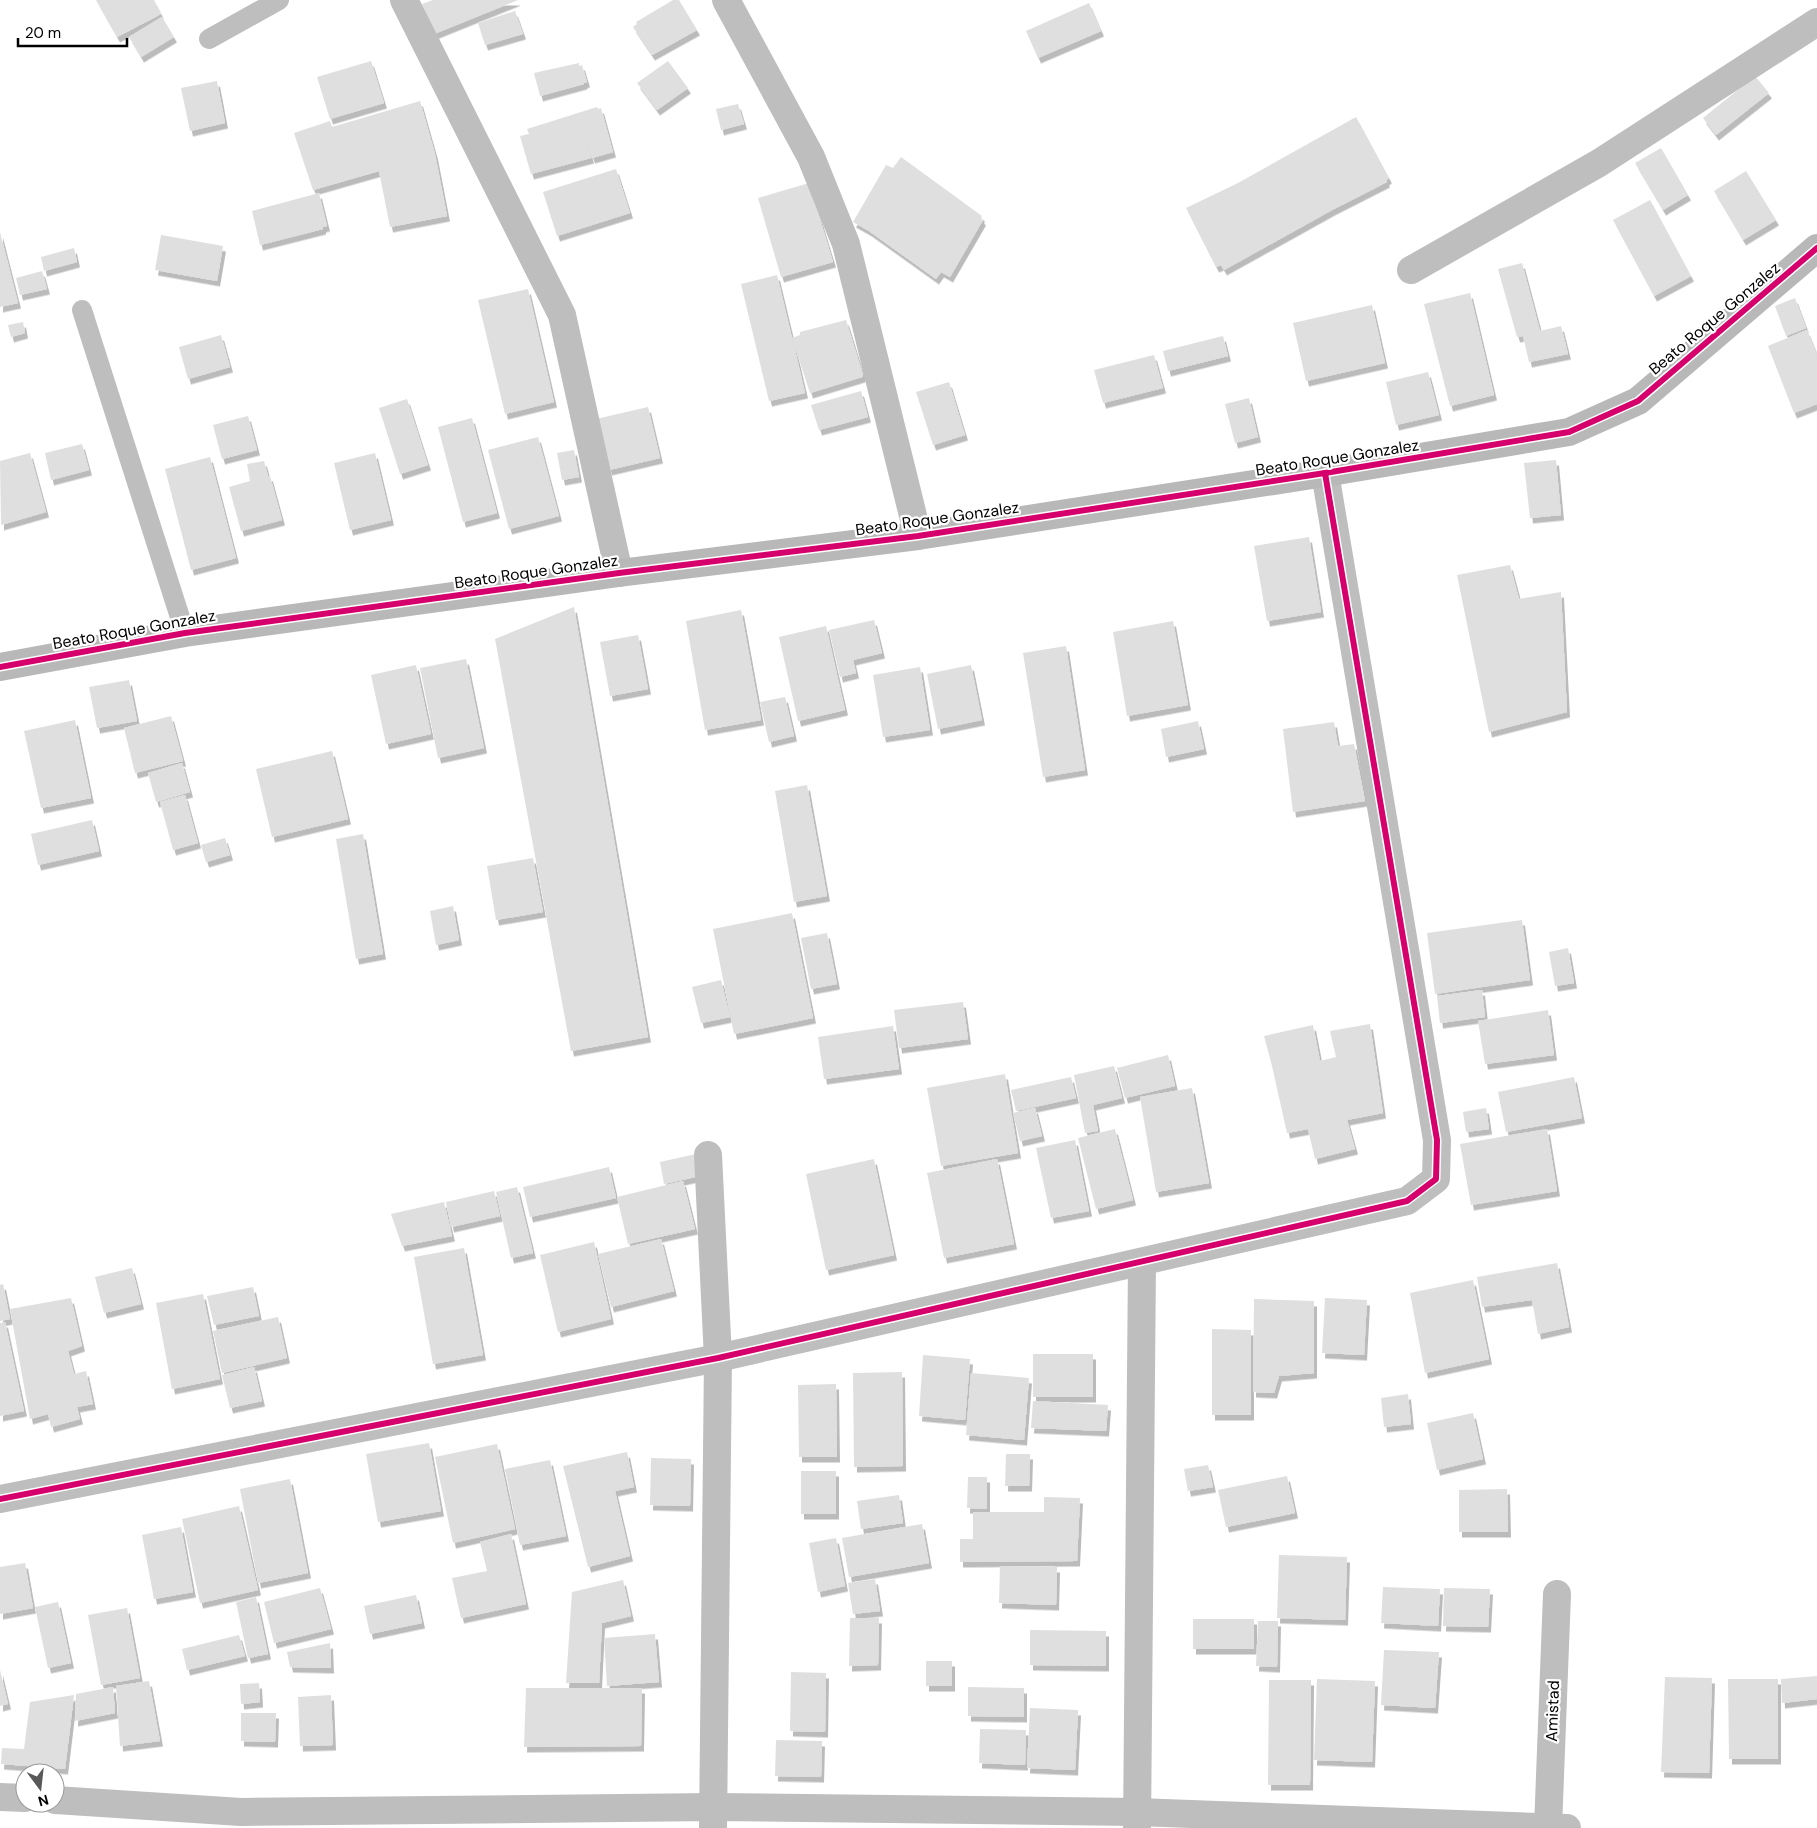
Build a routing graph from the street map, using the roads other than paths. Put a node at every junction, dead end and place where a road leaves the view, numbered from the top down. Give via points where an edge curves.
1 (278, 0) edge
2 (404, 0) edge
3 (726, 0) edge
4 (1817, 22) edge
5 (209, 39) dead end
6 (1817, 248) edge
7 (1411, 270) dead end
8 (82, 310) dead end
9 (1325, 474) junction
10 (918, 536) junction
11 (619, 573) junction
12 (185, 633) junction
13 (0, 666) edge
14 (708, 1155) dead end
15 (1142, 1262) junction
16 (718, 1358) junction
17 (0, 1499) edge
18 (1557, 1594) dead end
19 (0, 1797) edge
20 (15, 1798) edge
21 (65, 1801) edge
22 (713, 1818) edge
23 (241, 1820) edge
24 (1137, 1820) edge
25 (1548, 1828) edge
26 (1568, 1828) edge

1 - 5 lane
2 - 11 street via 562,315
3 - 10 street via 811,157 846,244
4 - 7 street via 1599,164
6 - 9 street, Beato Roque Gonzalez via 1638,401 1569,432
8 - 12 lane
9 - 10 street, Beato Roque Gonzalez
9 - 15 street via 1437,1140 1436,1179 1407,1201
10 - 11 street, Beato Roque Gonzalez
11 - 12 street, Beato Roque Gonzalez
12 - 13 street, Beato Roque Gonzalez
14 - 16 street
15 - 16 street
15 - 24 street
16 - 17 street
16 - 22 street
18 - 25 street, Amistad
19 - 20 street
21 - 23 street
22 - 23 street
22 - 24 street
24 - 25 street
25 - 26 street

